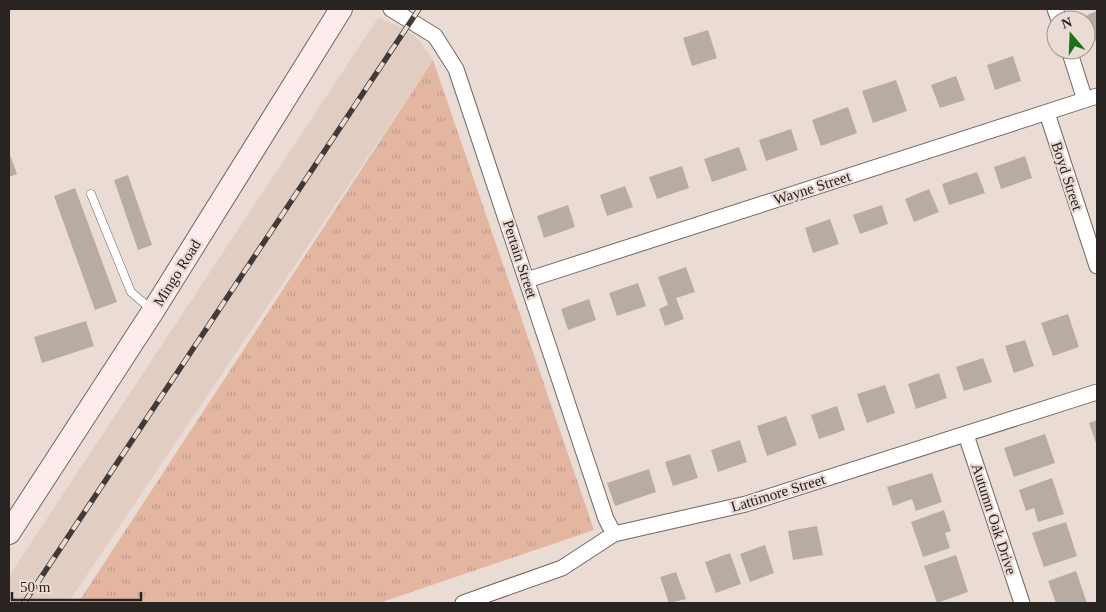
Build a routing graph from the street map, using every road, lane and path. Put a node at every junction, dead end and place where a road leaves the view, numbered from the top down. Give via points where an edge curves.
1 (341, 9) edge
2 (391, 9) edge
3 (1073, 60) edge
4 (1091, 98) edge
5 (1047, 113) junction
6 (91, 194) dead end
7 (1097, 266) edge
8 (527, 280) junction
9 (153, 311) junction
10 (1097, 392) edge
11 (966, 435) junction
12 (9, 534) edge
13 (614, 534) junction
14 (463, 603) edge
15 (1022, 603) edge

1 - 9 street, Mingo Road
2 - 8 street, Pertain Street via 435,36 456,69
3 - 4 street
4 - 5 street, Wayne Street
5 - 7 street, Boyd Street
5 - 8 street, Wayne Street
6 - 9 lane via 131,292
8 - 13 street, Pertain Street via 606,519
9 - 12 street, Mingo Road
10 - 11 street, Lattimore Street
11 - 13 street, Lattimore Street via 746,504
11 - 15 street, Autumn Oak Drive
13 - 14 street, Lattimore Street via 562,568

